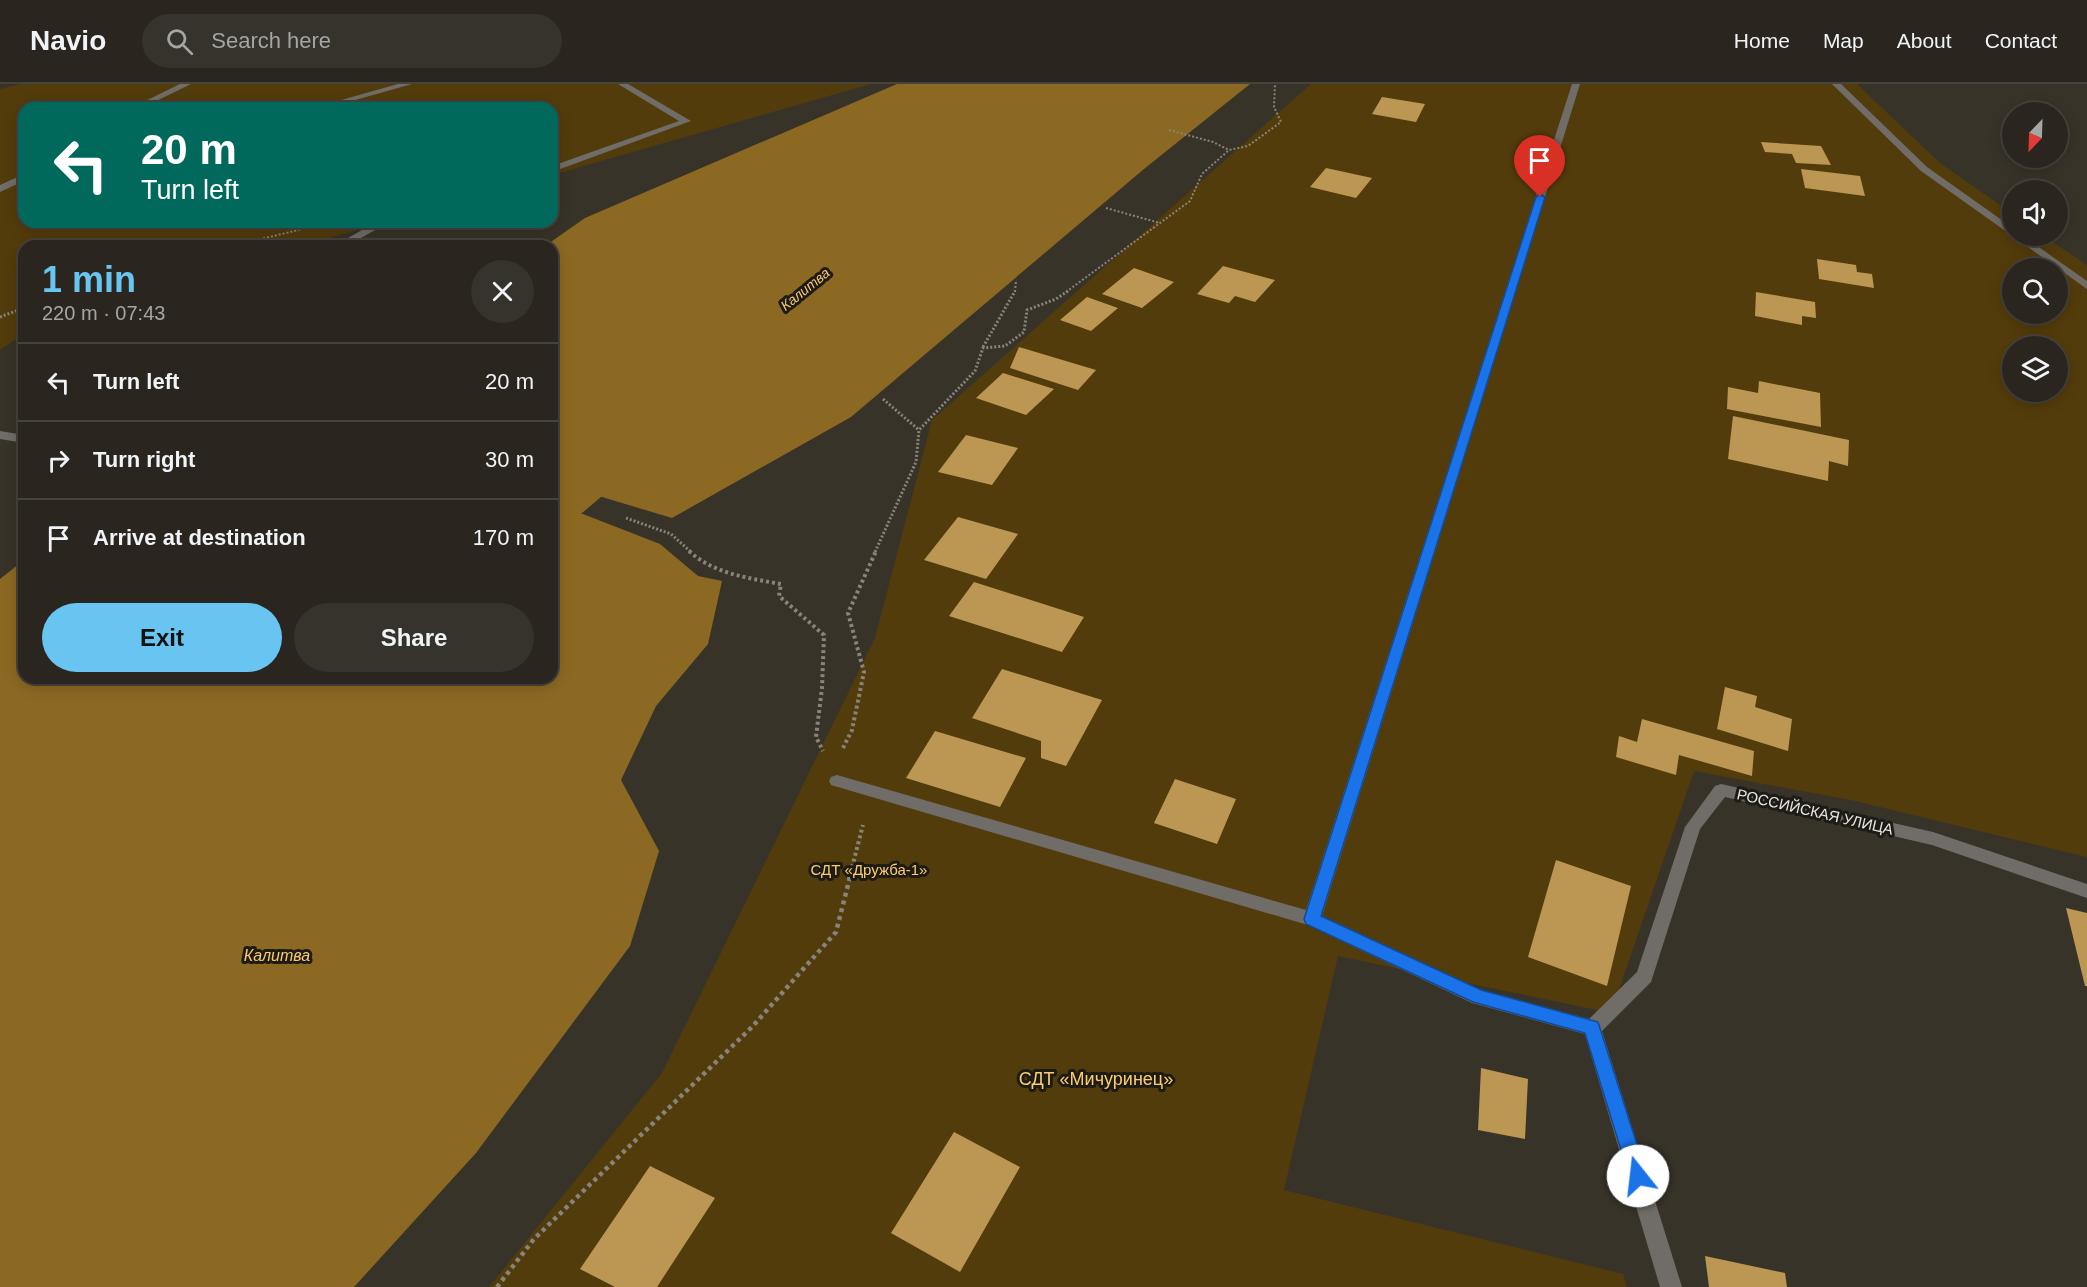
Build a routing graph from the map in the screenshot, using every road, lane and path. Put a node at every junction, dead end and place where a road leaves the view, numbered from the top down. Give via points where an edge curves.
1 (187, 84) edge
2 (408, 84) edge
3 (622, 84) edge
4 (1275, 84) edge
5 (1576, 84) edge
6 (1836, 84) edge
7 (148, 102) edge
8 (340, 102) edge
9 (1169, 130) dead end
10 (1229, 150) junction
11 (558, 167) edge
12 (18, 180) edge
13 (0, 189) edge
14 (1106, 208) dead end
15 (1161, 223) junction
16 (2002, 225) edge
17 (308, 228) edge
18 (373, 228) edge
19 (257, 240) edge
20 (350, 240) edge
21 (2032, 246) edge
22 (1016, 280) dead end
23 (2087, 286) edge
24 (18, 310) edge
25 (0, 317) edge
26 (983, 348) junction
27 (883, 399) dead end
28 (919, 430) junction
29 (0, 435) edge
30 (18, 438) edge
31 (626, 518) dead end
32 (834, 775) junction
33 (2087, 891) edge
34 (1312, 919) junction
35 (1592, 1028) junction
36 (496, 1287) edge
37 (1671, 1287) edge

1 - 7 street
2 - 8 street
3 - 11 street via 686,121
4 - 10 path via 1274,107 1281,122 1248,146
5 - 34 street
6 - 16 street via 1924,169
9 - 10 path
10 - 15 path via 1202,174 1190,201
12 - 13 street
14 - 15 path
15 - 26 path via 1056,299 1027,310 1024,332 1005,346
17 - 19 path
18 - 20 street
21 - 23 street
22 - 26 path via 1015,295
24 - 25 path
26 - 28 path via 975,371
27 - 28 path
28 - 32 path via 915,462 848,613 864,672 852,730
29 - 30 street
31 - 32 path via 671,534 704,565 781,584 779,596 824,635 816,737
32 - 34 street
32 - 36 path via 866,814 836,932 753,1026 534,1239
33 - 35 street, РОССИЙСКАЯ УЛИЦА via 1933,839 1721,790 1693,827 1645,976
34 - 35 street via 1478,997
35 - 37 street

